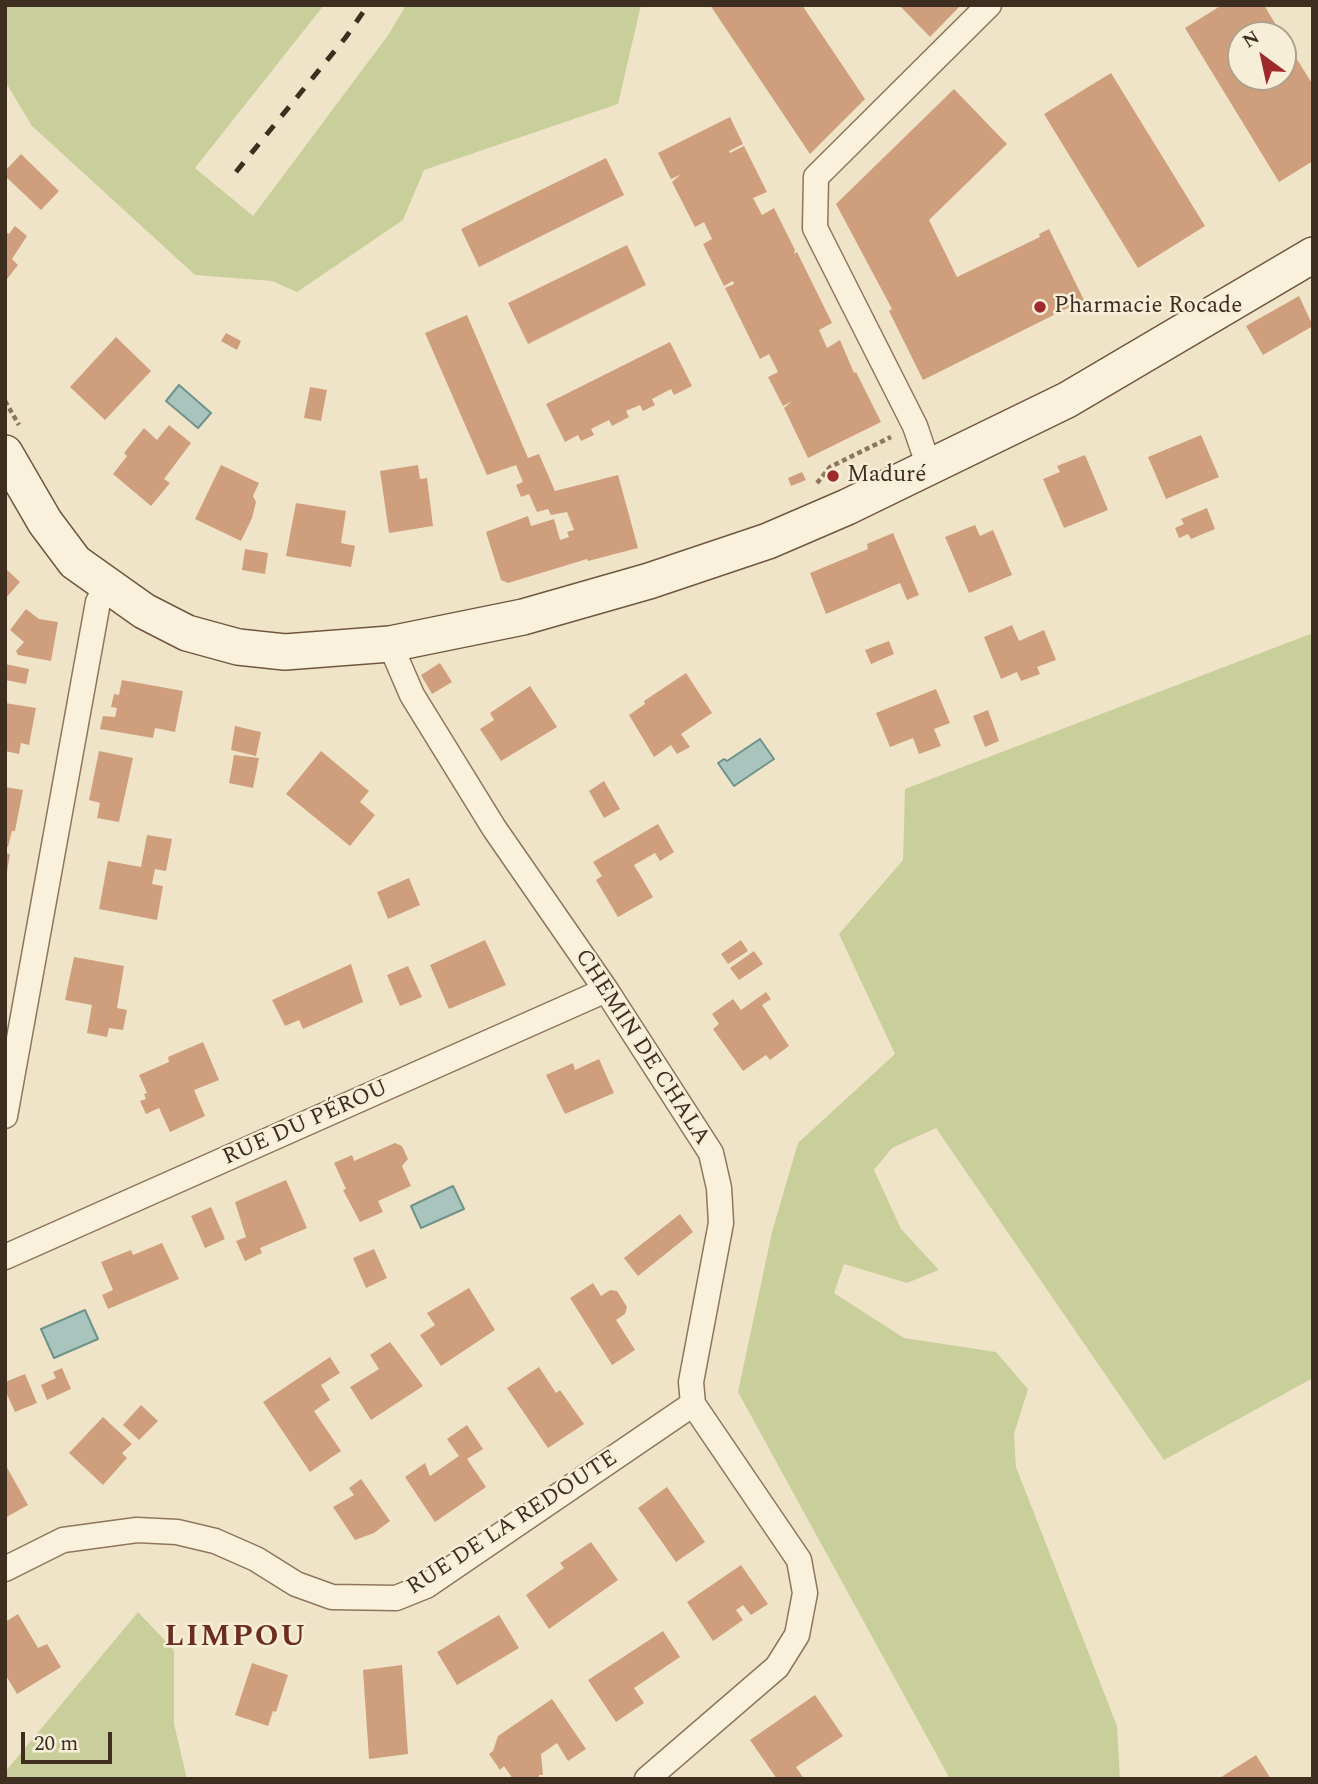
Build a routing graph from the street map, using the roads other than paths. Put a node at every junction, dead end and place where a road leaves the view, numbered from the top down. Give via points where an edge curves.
1 (989, 5) edge
2 (1313, 255) edge
3 (15, 445) edge
4 (929, 467) junction
5 (106, 586) junction
6 (390, 644) junction
7 (606, 990) junction
8 (5, 1116) edge
9 (5, 1257) edge
10 (693, 1404) junction
11 (5, 1569) edge
12 (647, 1779) edge

1 - 4 street via 816,177 815,228 915,426
2 - 4 main road via 1067,400
3 - 5 main road via 45,522 75,562
4 - 6 main road via 768,541 703,564 523,617
5 - 6 main road via 187,633 239,647 285,652
5 - 8 street via 98,602
6 - 7 street, CHEMIN DE CHALA via 412,695 494,828
7 - 9 street, RUE DU PÉROU
7 - 10 street, CHEMIN DE CHALA via 711,1153 719,1188 720,1223 691,1382
10 - 11 street, RUE DE LA REDOUTE via 426,1586 396,1598 332,1597 296,1584 215,1541 177,1532 137,1530 63,1540
10 - 12 street via 799,1560 804,1593 797,1635 776,1667

